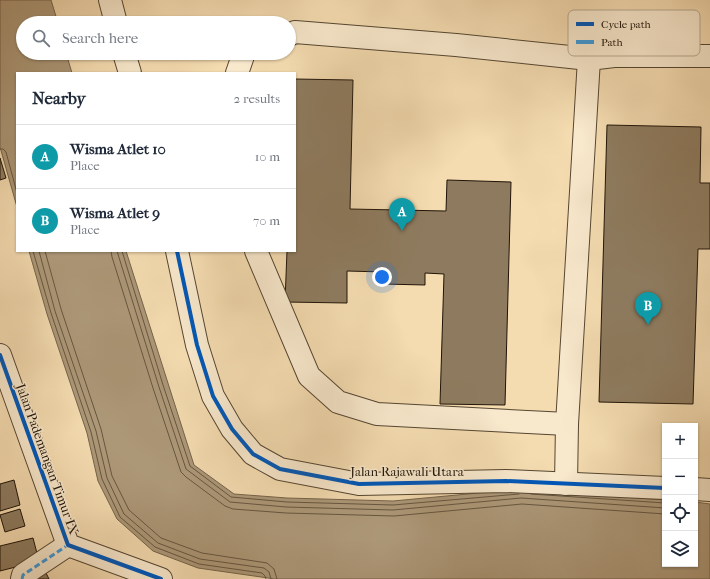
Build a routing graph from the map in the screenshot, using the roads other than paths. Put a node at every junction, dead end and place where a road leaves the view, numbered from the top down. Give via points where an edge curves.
1 (110, 0) edge
2 (114, 16) edge
3 (296, 32) edge
4 (568, 56) edge
5 (569, 56) edge
6 (710, 56) edge
7 (589, 58) junction
8 (126, 60) edge
9 (242, 60) edge
10 (130, 72) edge
11 (237, 72) edge
12 (176, 252) edge
13 (256, 252) edge
14 (0, 355) edge
15 (566, 424) junction
16 (566, 484) junction
17 (662, 488) edge
18 (698, 489) edge
19 (710, 490) edge
20 (68, 545) junction
21 (22, 579) edge
22 (161, 579) edge

1 - 2 street
3 - 4 street
5 - 7 street
6 - 7 street
7 - 15 street
8 - 10 street
9 - 11 street
12 - 16 street, Jalan Rajawali Utara via 197,345 213,396 232,429 253,454 280,469 359,484 506,481
13 - 15 street via 308,376 338,402 377,414
14 - 20 street, Jalan Pademangan Timur IX
15 - 16 street
16 - 17 street, Jalan Rajawali Utara
18 - 19 street
20 - 21 street via 23,575
20 - 22 street, Jalan Pademangan Timur IX

